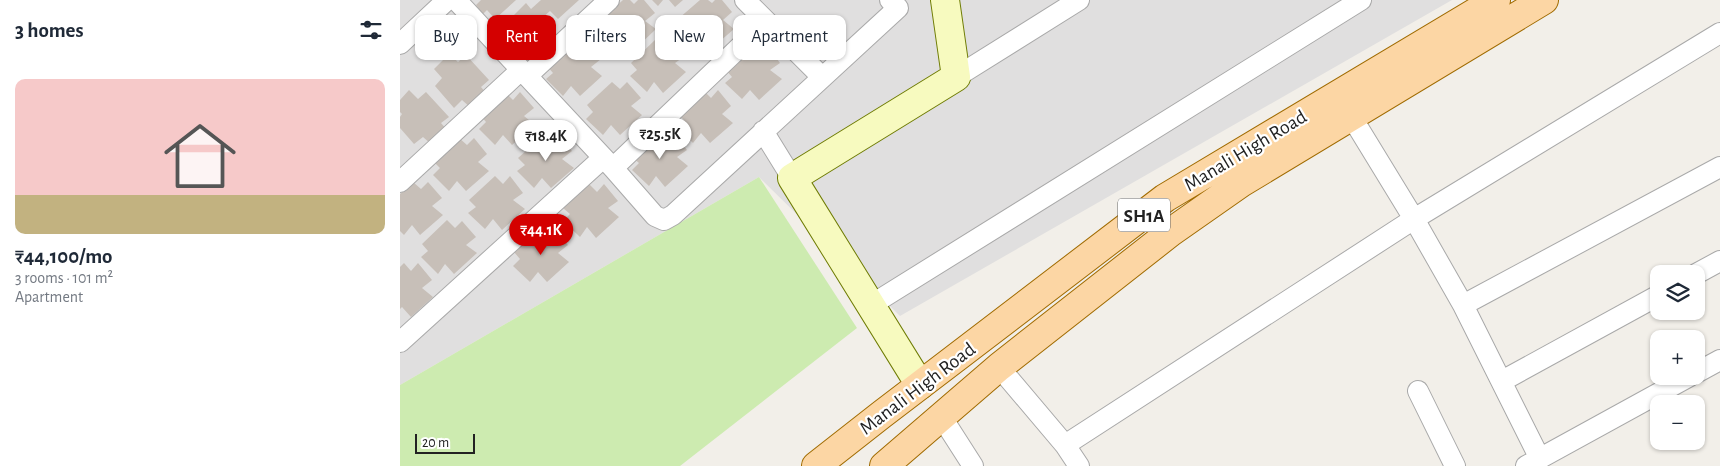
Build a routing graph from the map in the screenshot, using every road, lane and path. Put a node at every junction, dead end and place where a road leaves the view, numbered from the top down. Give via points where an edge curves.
1 (447, 0) edge
2 (456, 0) edge
3 (608, 0) edge
4 (745, 0) edge
5 (890, 0) edge
6 (944, 0) edge
7 (1079, 0) edge
8 (1361, 0) edge
9 (1496, 0) edge
10 (1544, 0) edge
11 (759, 15) edge
12 (1720, 33) edge
13 (400, 44) edge
14 (733, 51) edge
15 (805, 60) edge
16 (524, 73) junction
17 (822, 77) junction
18 (956, 77) junction
19 (1351, 116) junction
20 (763, 131) junction
21 (608, 163) junction
22 (1720, 167) edge
23 (792, 178) junction
24 (400, 182) edge
25 (1414, 219) junction
26 (1720, 261) edge
27 (1705, 269) edge
28 (1650, 300) edge
29 (1463, 304) junction
30 (871, 306) junction
31 (400, 342) edge
32 (1720, 360) edge
33 (999, 367) junction
34 (1705, 368) edge
35 (1502, 381) junction
36 (920, 385) junction
37 (1674, 385) edge
38 (1418, 391) dead end
39 (942, 416) junction
40 (870, 424) junction
41 (1065, 445) junction
42 (892, 460) edge
43 (1533, 462) edge
44 (816, 466) edge
45 (973, 466) edge
46 (1079, 466) edge
47 (1455, 466) edge

1 - 13 street
2 - 16 street
3 - 16 street
4 - 11 street
5 - 17 street via 898,8
6 - 18 street
7 - 18 street
8 - 30 street
9 - 36 main road, Manali High Road / SH1A via 1165,198
10 - 19 main road, Manali High Road / SH1A
12 - 25 street
14 - 21 street
15 - 17 street
16 - 21 street
16 - 24 street
17 - 20 street
18 - 23 street
19 - 25 street
19 - 33 main road, Manali High Road / SH1A via 1241,183 1171,232
20 - 21 street via 664,220 655,216
20 - 23 street
21 - 31 street
22 - 29 street
23 - 30 street
25 - 29 street
25 - 41 street
26 - 27 street
28 - 35 street
29 - 35 street
30 - 36 street
32 - 34 street
33 - 39 main road, Manali High Road / SH1A
33 - 41 street
35 - 43 street
36 - 40 main road, Manali High Road / SH1A
37 - 43 street
38 - 47 street
39 - 42 main road, Manali High Road / SH1A
39 - 45 street
40 - 42 main road
40 - 44 main road, Manali High Road / SH1A
41 - 46 street

